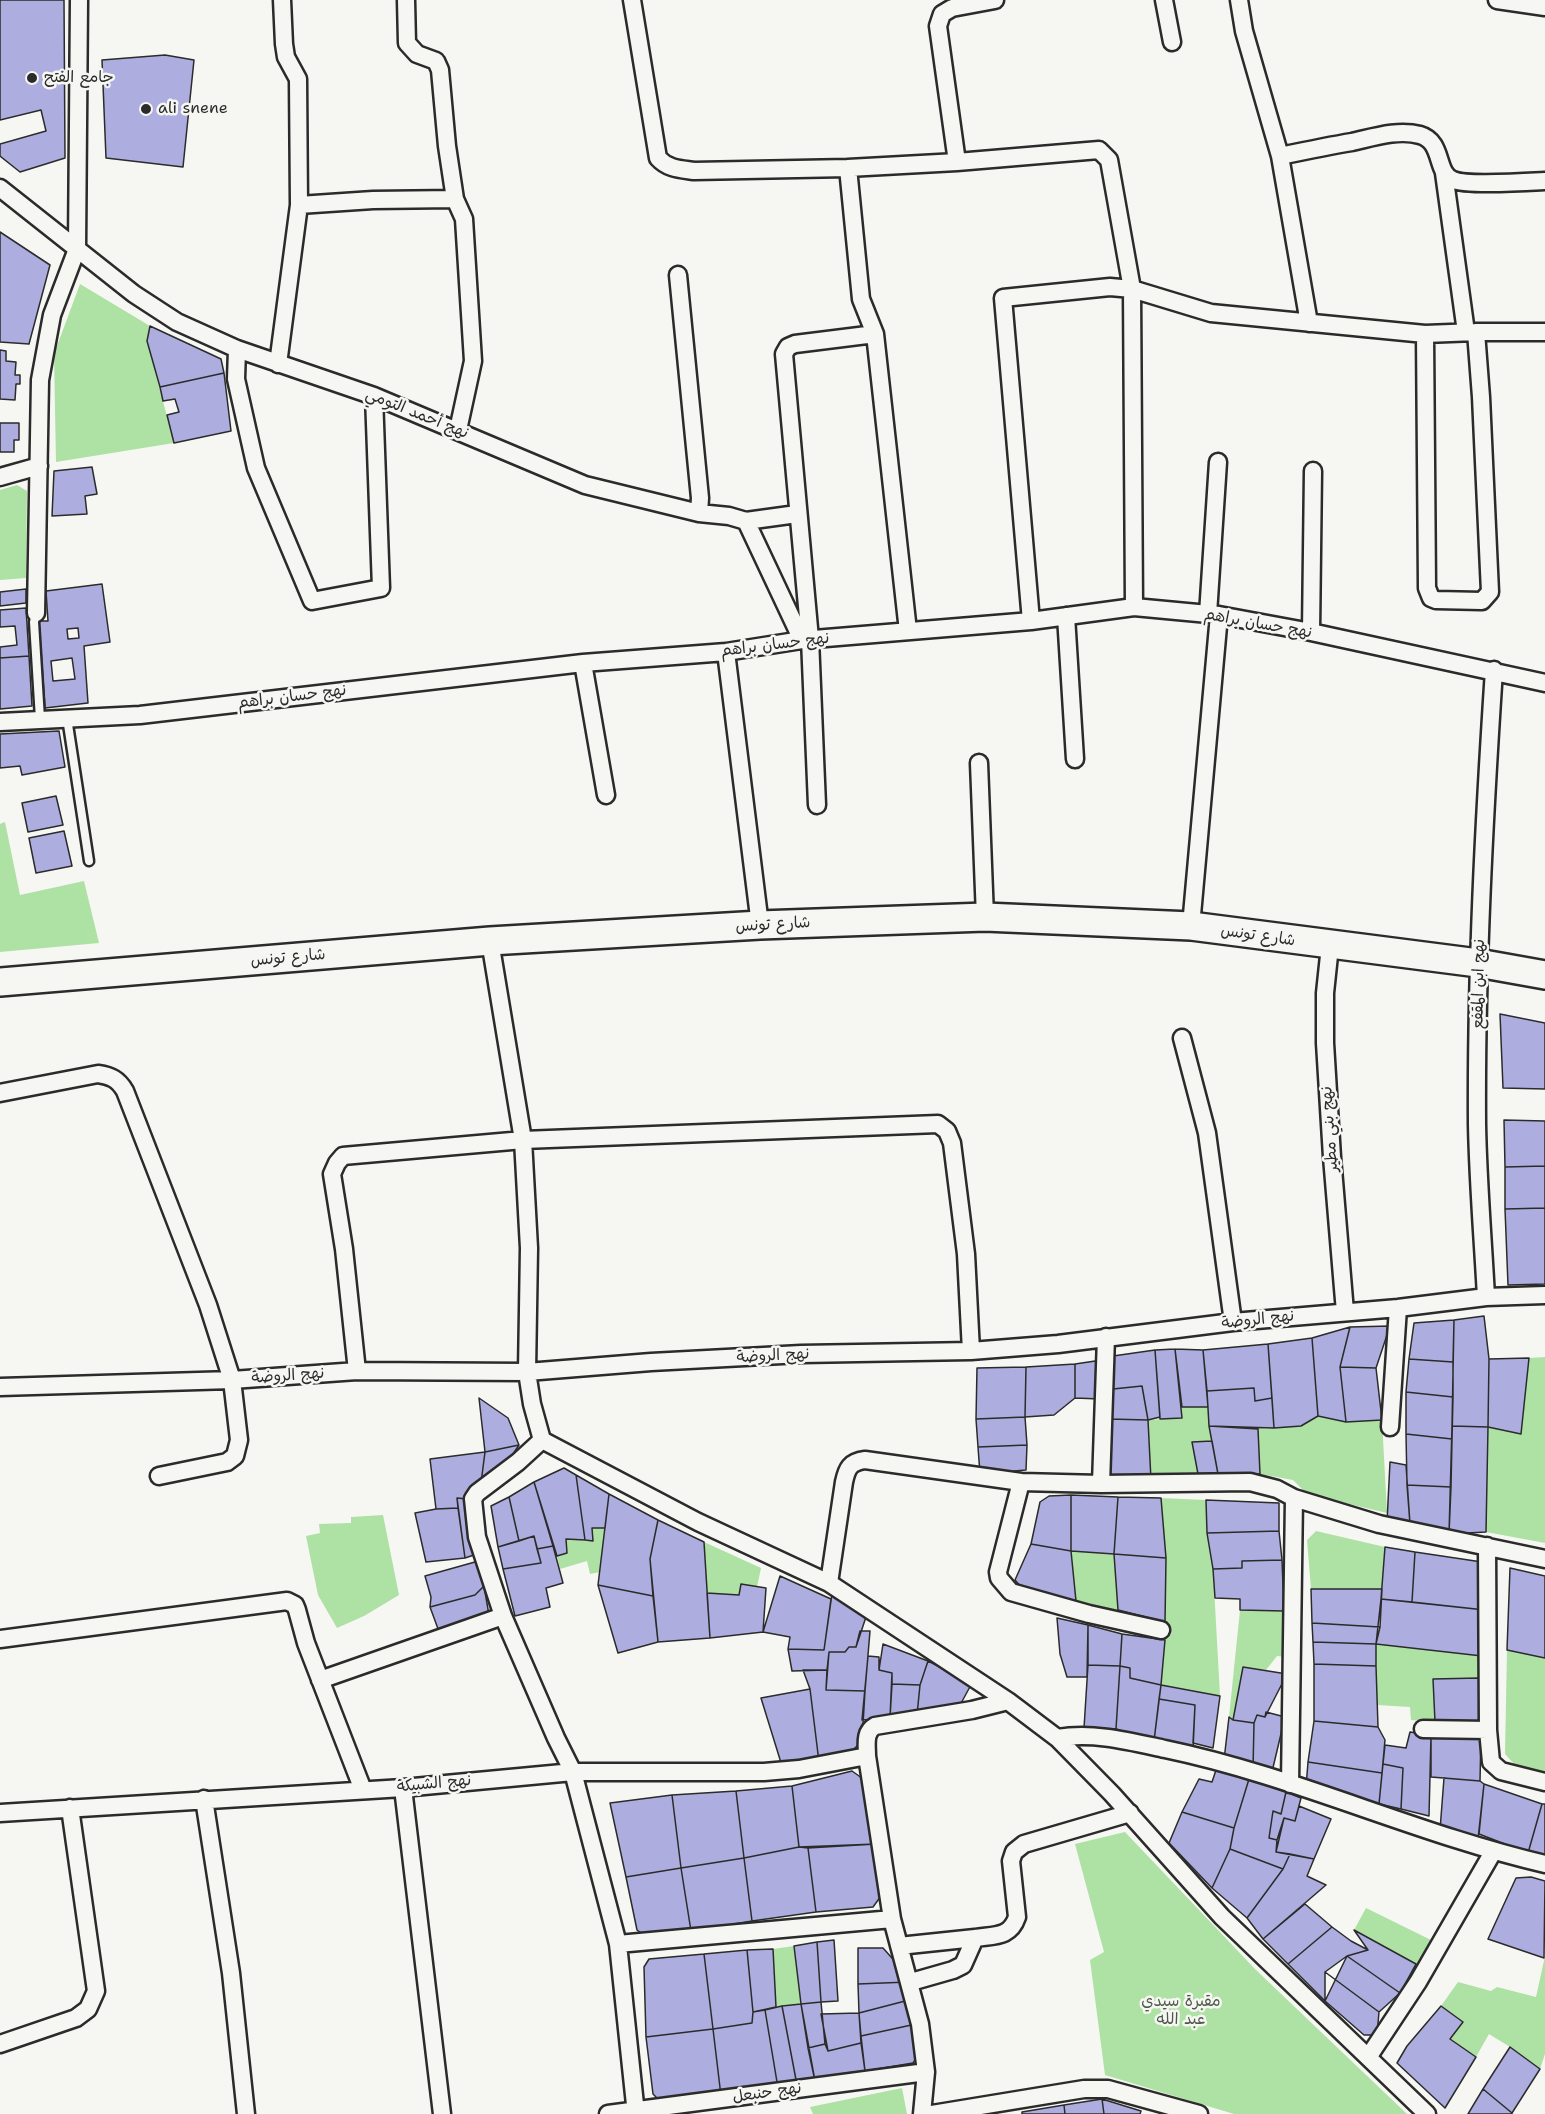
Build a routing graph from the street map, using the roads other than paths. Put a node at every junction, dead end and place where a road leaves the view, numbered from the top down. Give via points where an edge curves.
1 (79, 0) edge
2 (282, 0) edge
3 (406, 0) edge
4 (632, 0) edge
5 (995, 0) edge
6 (1164, 0) edge
7 (1239, 0) edge
8 (1497, 0) edge
9 (1545, 7) edge
10 (1172, 42) dead end
11 (1280, 156) junction
12 (957, 162) junction
13 (848, 168) junction
14 (1444, 173) junction
15 (1545, 181) edge
16 (0, 188) edge
17 (455, 199) junction
18 (299, 205) junction
19 (77, 249) junction
20 (678, 275) dead end
21 (1132, 289) junction
22 (1309, 323) junction
23 (1471, 332) junction
24 (1545, 332) edge
25 (875, 334) junction
26 (1425, 334) junction
27 (237, 349) junction
28 (278, 364) junction
29 (374, 396) junction
30 (458, 430) junction
31 (1218, 462) dead end
32 (39, 466) junction
33 (1312, 471) dead end
34 (0, 477) edge
35 (699, 513) junction
36 (798, 514) junction
37 (746, 521) junction
38 (1134, 607) junction
39 (36, 612) joint
40 (1214, 615) junction
41 (1066, 616) junction
42 (1031, 621) junction
43 (908, 631) junction
44 (1311, 632) junction
45 (806, 640) junction
46 (726, 652) junction
47 (584, 663) junction
48 (1494, 670) junction
49 (1545, 683) edge
50 (67, 718) junction
51 (40, 719) junction
52 (0, 722) edge
53 (1076, 759) dead end
54 (979, 763) dead end
55 (606, 795) dead end
56 (817, 805) dead end
57 (89, 861) dead end
58 (985, 917) junction
59 (760, 925) junction
60 (1191, 926) junction
61 (490, 941) junction
62 (1330, 946) junction
63 (1478, 963) junction
64 (1545, 975) edge
65 (0, 982) edge
66 (1182, 1038) dead end
67 (0, 1093) edge
68 (524, 1140) junction
69 (1545, 1295) edge
70 (1486, 1297) junction
71 (1398, 1308) junction
72 (1345, 1312) junction
73 (1233, 1322) junction
74 (1106, 1337) junction
75 (971, 1351) junction
76 (357, 1371) junction
77 (527, 1372) junction
78 (232, 1380) junction
79 (0, 1386) edge
80 (1390, 1427) dead end
81 (542, 1440) junction
82 (159, 1476) dead end
83 (1021, 1482) junction
84 (1101, 1484) junction
85 (1294, 1498) junction
86 (1487, 1546) junction
87 (1545, 1559) edge
88 (829, 1583) junction
89 (503, 1616) junction
90 (1161, 1630) dead end
91 (0, 1639) edge
92 (320, 1680) junction
93 (1008, 1701) junction
94 (1423, 1729) dead end
95 (1488, 1730) junction
96 (1057, 1738) junction
97 (867, 1756) junction
98 (573, 1772) junction
99 (1545, 1782) edge
100 (1290, 1784) junction
101 (403, 1788) junction
102 (363, 1790) junction
103 (204, 1799) junction
104 (70, 1808) junction
105 (0, 1813) edge
106 (1130, 1813) junction
107 (1493, 1852) junction
108 (1545, 1864) edge
109 (892, 1919) junction
110 (975, 1938) junction
111 (618, 1944) junction
112 (899, 1946) junction
113 (910, 1982) junction
114 (0, 2044) edge
115 (1369, 2056) junction
116 (926, 2072) junction
117 (636, 2113) edge
118 (246, 2114) edge
119 (442, 2114) edge
120 (608, 2114) edge
121 (922, 2114) edge
122 (932, 2114) edge
123 (1199, 2114) edge
124 (1427, 2114) edge

1 - 19 street
2 - 18 street via 286,57 298,79
3 - 17 street via 407,43 417,54 436,61 440,70
4 - 13 street via 658,158 664,165 694,171
5 - 12 street via 952,8 942,14 938,26
6 - 10 street
7 - 11 street via 1244,31
8 - 9 street
11 - 14 street via 1400,132 1422,135 1431,141
11 - 22 street
12 - 13 street
12 - 21 street via 1099,150 1109,160
13 - 25 street via 861,299
14 - 15 street via 1454,181 1469,183
14 - 23 street
16 - 19 street, نهج أحمد التومي
17 - 18 street
17 - 30 street via 464,219 473,339 473,361
18 - 28 street
19 - 27 street, نهج أحمد التومي via 177,322
19 - 32 street via 52,315 40,380
20 - 35 street
21 - 22 street via 1211,313
21 - 38 street
21 - 42 street via 1110,287 1003,298
22 - 26 street
23 - 24 street
23 - 26 street
23 - 26 street via 1481,397 1490,592 1482,601 1436,600 1428,595
25 - 36 street via 795,344 785,350
25 - 43 street
27 - 28 street, نهج أحمد التومي
27 - 29 street via 236,379 256,468 312,601 381,588
28 - 29 street, نهج أحمد التومي
29 - 30 street, نهج أحمد التومي
30 - 35 street, نهج أحمد التومي via 585,485
31 - 40 street
32 - 34 street
32 - 39 street
33 - 44 street
35 - 37 street, نهج أحمد التومي
36 - 37 street, نهج أحمد التومي
36 - 45 street
37 - 45 street
38 - 40 street, نهج حسان براهم
38 - 41 street, نهج حسان براهم
39 - 51 lane
40 - 44 street, نهج حسان براهم
40 - 60 street
41 - 42 street, نهج حسان براهم
41 - 53 street
42 - 43 street, نهج حسان براهم
43 - 45 street, نهج حسان براهم
44 - 48 street, نهج حسان براهم
45 - 46 street, نهج حسان براهم
45 - 56 street
46 - 47 street, نهج حسان براهم
46 - 59 street
47 - 50 street, نهج حسان براهم via 140,715
47 - 55 street
48 - 49 street, نهج حسان براهم
48 - 63 street, نهج ابن المقفع
50 - 51 street, نهج حسان براهم
50 - 57 lane
51 - 52 street, نهج حسان براهم
54 - 58 street
58 - 59 main road, شارع تونس
58 - 60 main road, شارع تونس
59 - 61 main road, شارع تونس
60 - 62 main road, شارع تونس
61 - 65 main road, شارع تونس
61 - 68 street
62 - 63 main road, شارع تونس
62 - 72 street, نهج بني مطير via 1325,1043
63 - 64 main road, شارع تونس
63 - 70 street, نهج ابن المقفع via 1477,1126
66 - 73 street via 1207,1132
67 - 78 street via 98,1074 120,1082 208,1305
68 - 75 street via 938,1124 947,1131 952,1143 966,1254
68 - 76 street via 343,1156 337,1163 332,1174
68 - 77 street via 529,1248
69 - 70 street, نهج الروضة
70 - 71 street, نهج الروضة
71 - 72 street, نهج الروضة
71 - 80 street
72 - 73 street, نهج الروضة
73 - 74 street, نهج الروضة
74 - 75 street, نهج الروضة
74 - 84 street
75 - 77 street, نهج الروضة via 801,1354
76 - 77 street, نهج الروضة
76 - 78 street, نهج الروضة
77 - 81 street
78 - 79 street, نهج الروضة
78 - 82 street via 239,1440 235,1456 221,1464
81 - 88 street via 698,1522
81 - 89 street via 480,1489 473,1499 477,1537
83 - 84 street
83 - 88 street via 865,1460 855,1462 845,1475
83 - 90 street via 998,1572 1011,1592
84 - 85 street via 1250,1482
85 - 86 street via 1379,1524
85 - 100 street
86 - 87 street
86 - 95 street
88 - 93 street
89 - 92 street
89 - 98 street
91 - 92 street via 287,1601 295,1605
92 - 102 street
93 - 96 street
93 - 97 street via 875,1726 867,1734
94 - 95 street
95 - 99 street via 1491,1762 1496,1767
96 - 100 street via 1100,1735 1208,1758
96 - 106 street
97 - 98 street, نهج الشبيكة via 764,1772
97 - 109 street
98 - 101 street, نهج الشبيكة
98 - 111 street
100 - 107 street
101 - 102 street, نهج الشبيكة
101 - 119 street
102 - 103 street, نهج الشبيكة
103 - 104 street, نهج الشبيكة
103 - 118 street via 231,1973
104 - 105 street, نهج الشبيكة
104 - 114 street via 96,1991 88,2009 76,2018
106 - 110 street via 1024,1844 1014,1852 1014,1926 1005,1934
106 - 115 street via 1222,1917
107 - 108 street
107 - 115 street via 1418,1982
109 - 111 street
109 - 112 street
110 - 112 street
110 - 113 street via 963,1965
111 - 117 street
112 - 113 street
113 - 116 street
115 - 124 street
116 - 117 street, نهج حنبعل
116 - 121 street
117 - 120 street, نهج حنبعل
122 - 123 street via 1084,2089 1108,2089

